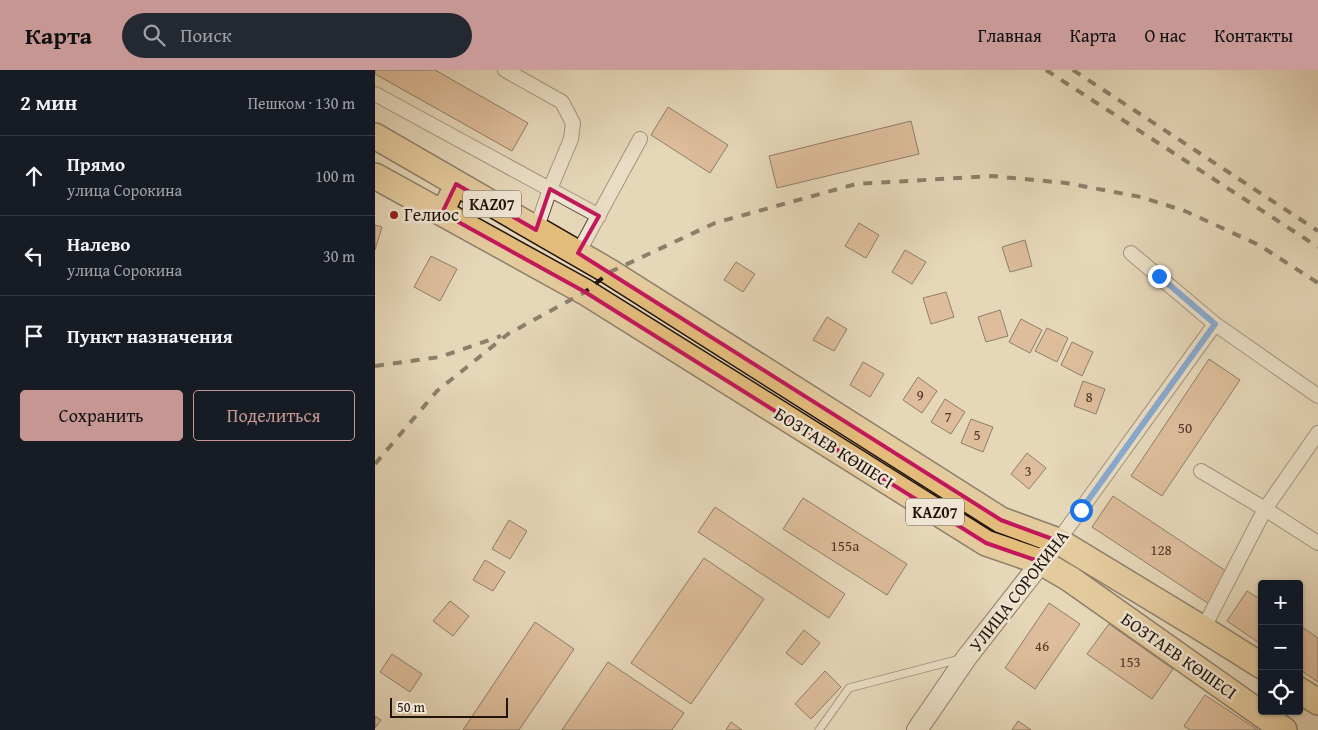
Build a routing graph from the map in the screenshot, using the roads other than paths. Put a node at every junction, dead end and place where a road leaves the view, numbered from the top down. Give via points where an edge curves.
1 (505, 70) edge
2 (375, 94) edge
3 (375, 136) edge
4 (640, 139) dead end
5 (375, 176) edge
6 (456, 184) junction
7 (551, 189) junction
8 (442, 213) junction
9 (599, 216) junction
10 (537, 230) junction
11 (578, 253) junction
12 (1131, 253) dead end
13 (1215, 324) junction
14 (1318, 396) edge
15 (1318, 432) edge
16 (1201, 471) dead end
17 (1265, 509) junction
18 (1058, 541) junction
19 (1318, 543) edge
20 (1041, 562) junction
21 (1203, 629) junction
22 (967, 656) junction
23 (1258, 663) edge
24 (1303, 693) edge
25 (1318, 702) edge
26 (819, 730) edge
27 (917, 730) edge
28 (1284, 730) edge

1 - 7 street via 562,102 573,123 571,139
2 - 7 street
3 - 6 highway, KAZ07
4 - 9 street
5 - 8 highway, KAZ07
6 - 8 main road
6 - 10 highway, KAZ07
7 - 9 street
7 - 10 street
8 - 20 highway, БОЗТАЕВ КӨШЕСІ / KAZ07 via 585,292 986,543
9 - 11 street
10 - 11 highway, KAZ07
11 - 18 highway, БОЗТАЕВ КӨШЕСІ / KAZ07 via 1001,520
12 - 13 street
13 - 14 street
13 - 18 street, УЛИЦА СОРОКИНА
15 - 17 street
16 - 17 street
17 - 19 street
17 - 21 street
18 - 20 street, УЛИЦА СОРОКИНА
18 - 21 highway, БОЗТАЕВ КӨШЕСІ / KAZ07
20 - 22 street, УЛИЦА СОРОКИНА
20 - 28 highway, БОЗТАЕВ КӨШЕСІ / KAZ07 via 1070,579
21 - 23 highway, БОЗТАЕВ КӨШЕСІ / KAZ07
22 - 26 lane via 849,688
22 - 27 street, УЛИЦА СОРОКИНА
24 - 25 highway

